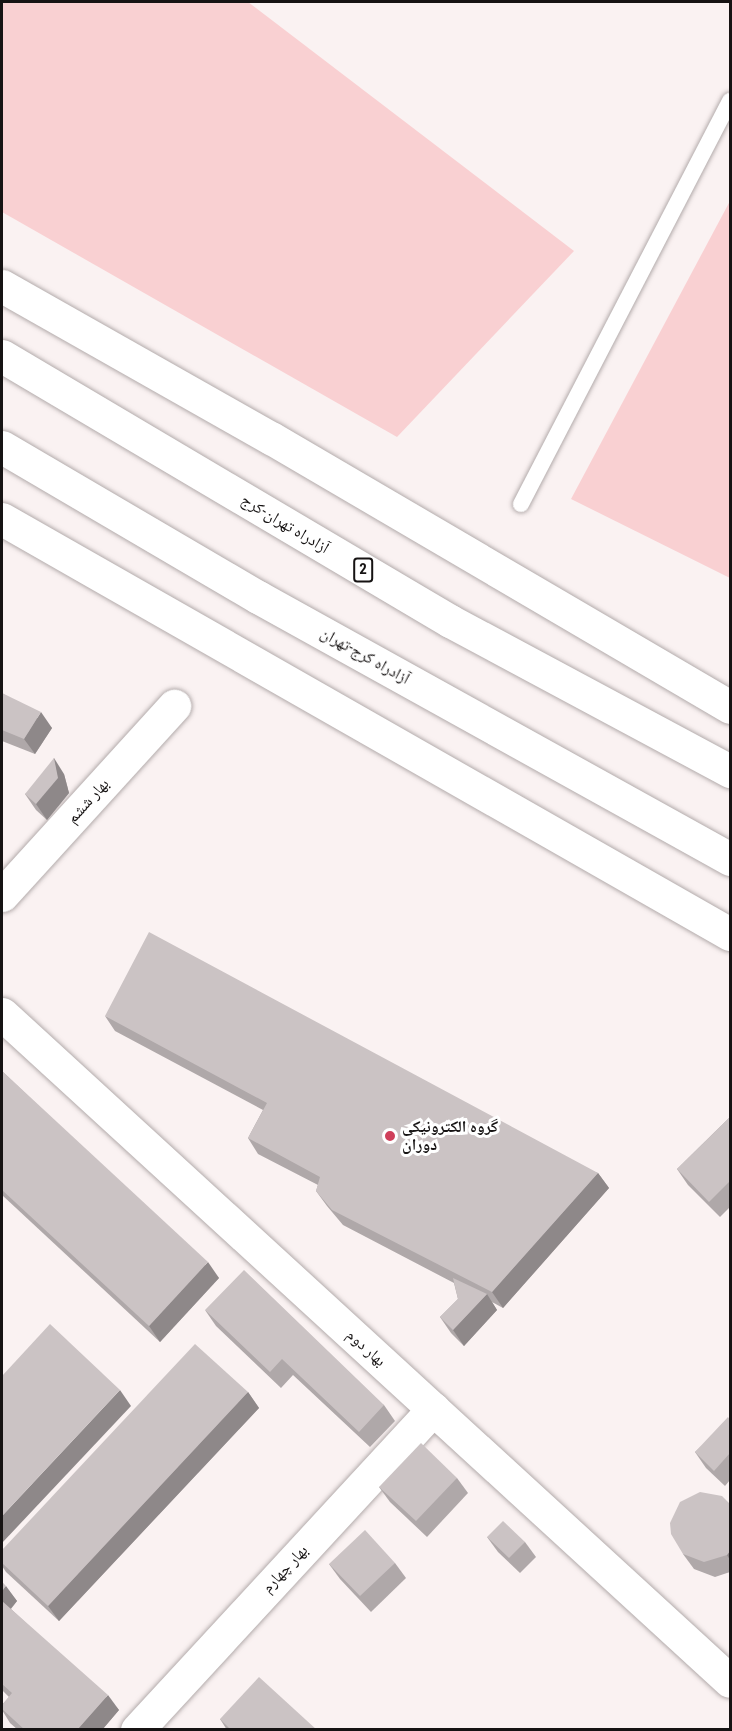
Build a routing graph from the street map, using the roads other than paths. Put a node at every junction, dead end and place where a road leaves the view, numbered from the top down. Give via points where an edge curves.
1 (730, 101) edge
2 (2, 286) edge
3 (2, 357) edge
4 (2, 447) edge
5 (521, 504) dead end
6 (2, 519) edge
7 (174, 706) dead end
8 (730, 707) edge
9 (730, 771) edge
10 (730, 859) edge
11 (2, 895) edge
12 (730, 934) edge
13 (2, 1014) edge
14 (433, 1409) junction
15 (730, 1681) edge
16 (137, 1730) edge

1 - 5 lane
2 - 8 main road via 271,438
3 - 9 main road, آزادراه تهران-کرج / 2 via 450,621
4 - 10 main road, آزادراه کرج-تهران via 258,597
6 - 12 main road
7 - 11 main road, بهار ششم
13 - 14 main road, بهار دوم
14 - 15 main road, بهار دوم
14 - 16 main road, بهار چهارم

